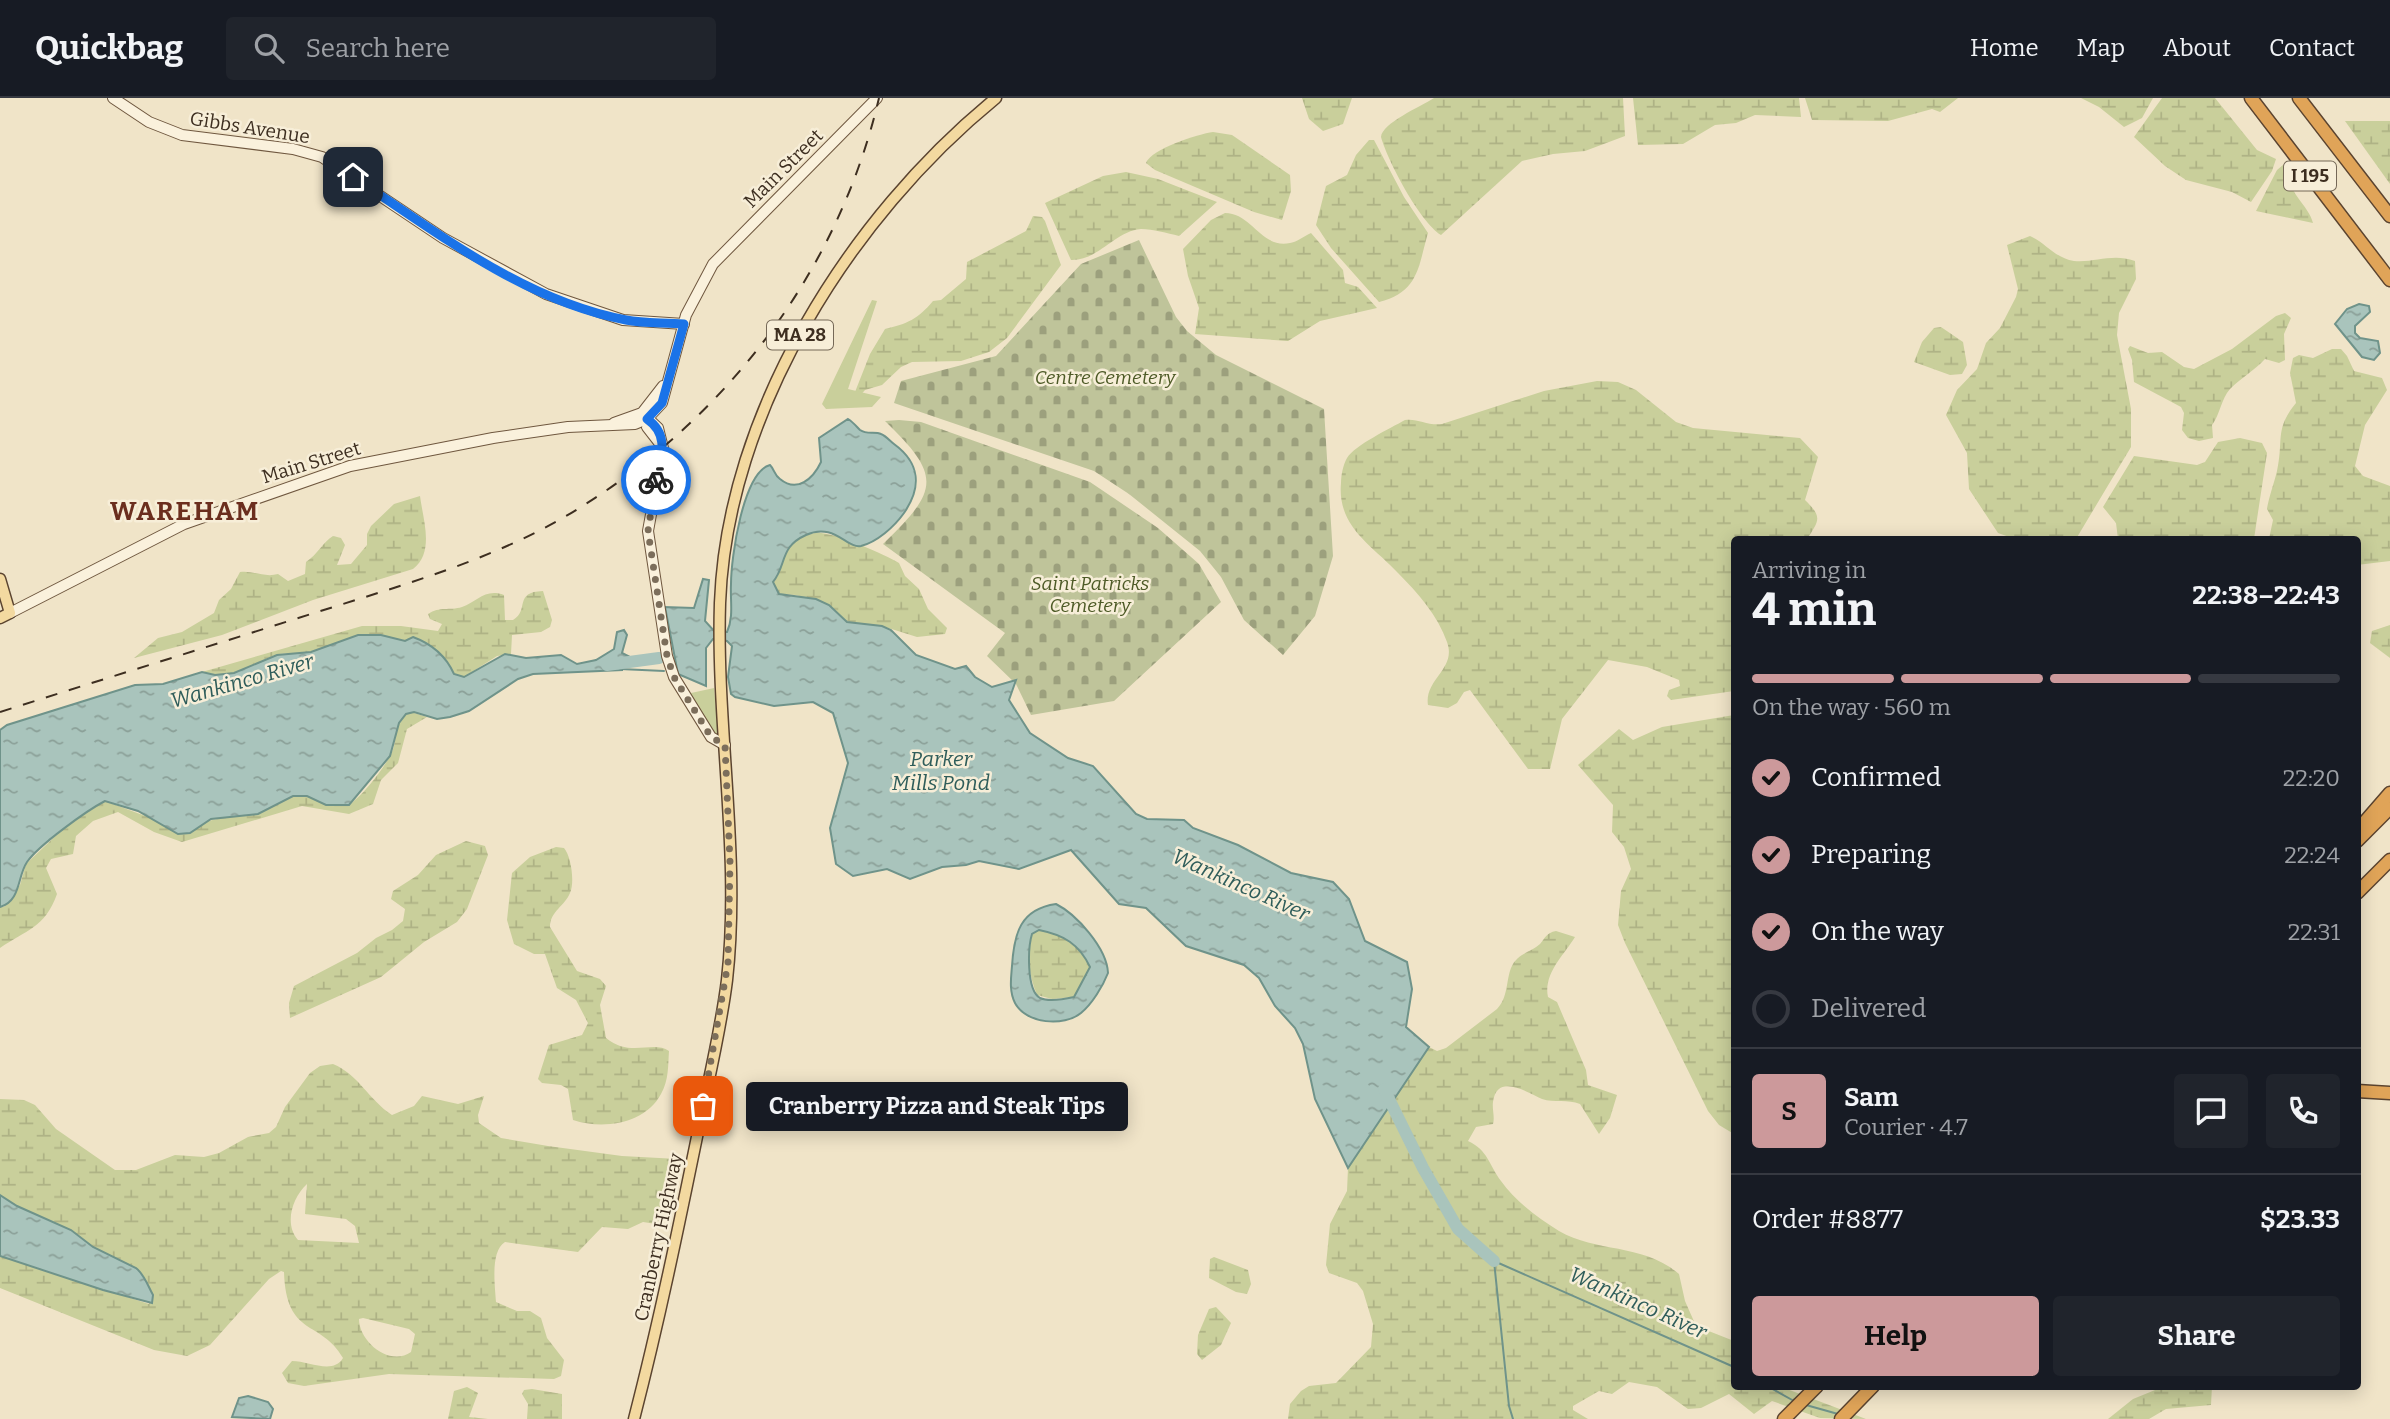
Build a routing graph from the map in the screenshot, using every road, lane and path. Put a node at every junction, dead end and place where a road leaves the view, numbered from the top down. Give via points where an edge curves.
1 (113, 98) edge
2 (996, 98) edge
3 (2251, 98) edge
4 (2299, 98) edge
5 (875, 100) edge
6 (2390, 216) edge
7 (2365, 249) junction
8 (2390, 280) edge
9 (2390, 286) edge
10 (684, 324) junction
11 (646, 418) junction
12 (0, 579) edge
13 (5, 616) edge
14 (725, 745) junction
15 (2390, 793) edge
16 (2390, 808) edge
17 (2361, 826) edge
18 (2361, 837) edge
19 (2390, 860) edge
20 (2361, 889) edge
21 (2361, 1091) edge
22 (2390, 1093) edge
23 (1813, 1390) edge
24 (1869, 1390) edge
25 (634, 1419) edge
26 (1784, 1419) edge
27 (1841, 1419) edge

1 - 10 main road, Gibbs Avenue via 142,118 182,135 293,149 322,158 443,238 546,294 623,320
2 - 14 main road, Cranberry Highway / MA 28 via 924,165 874,223 788,356 756,428 725,550 720,629
3 - 7 highway, I 195
4 - 6 highway, I 195
5 - 10 main road, Main Street via 713,264
7 - 8 highway
7 - 9 highway
10 - 11 main road, Main Street via 667,380
11 - 13 main road, Main Street via 493,438 350,466 184,524
11 - 14 main road via 662,436 648,531 667,656 674,677 711,737
12 - 13 main road
14 - 25 main road, Cranberry Highway / MA 28 via 730,862 727,979 671,1266
15 - 17 highway
16 - 18 highway
19 - 20 highway
21 - 22 highway
23 - 26 highway
24 - 27 highway

